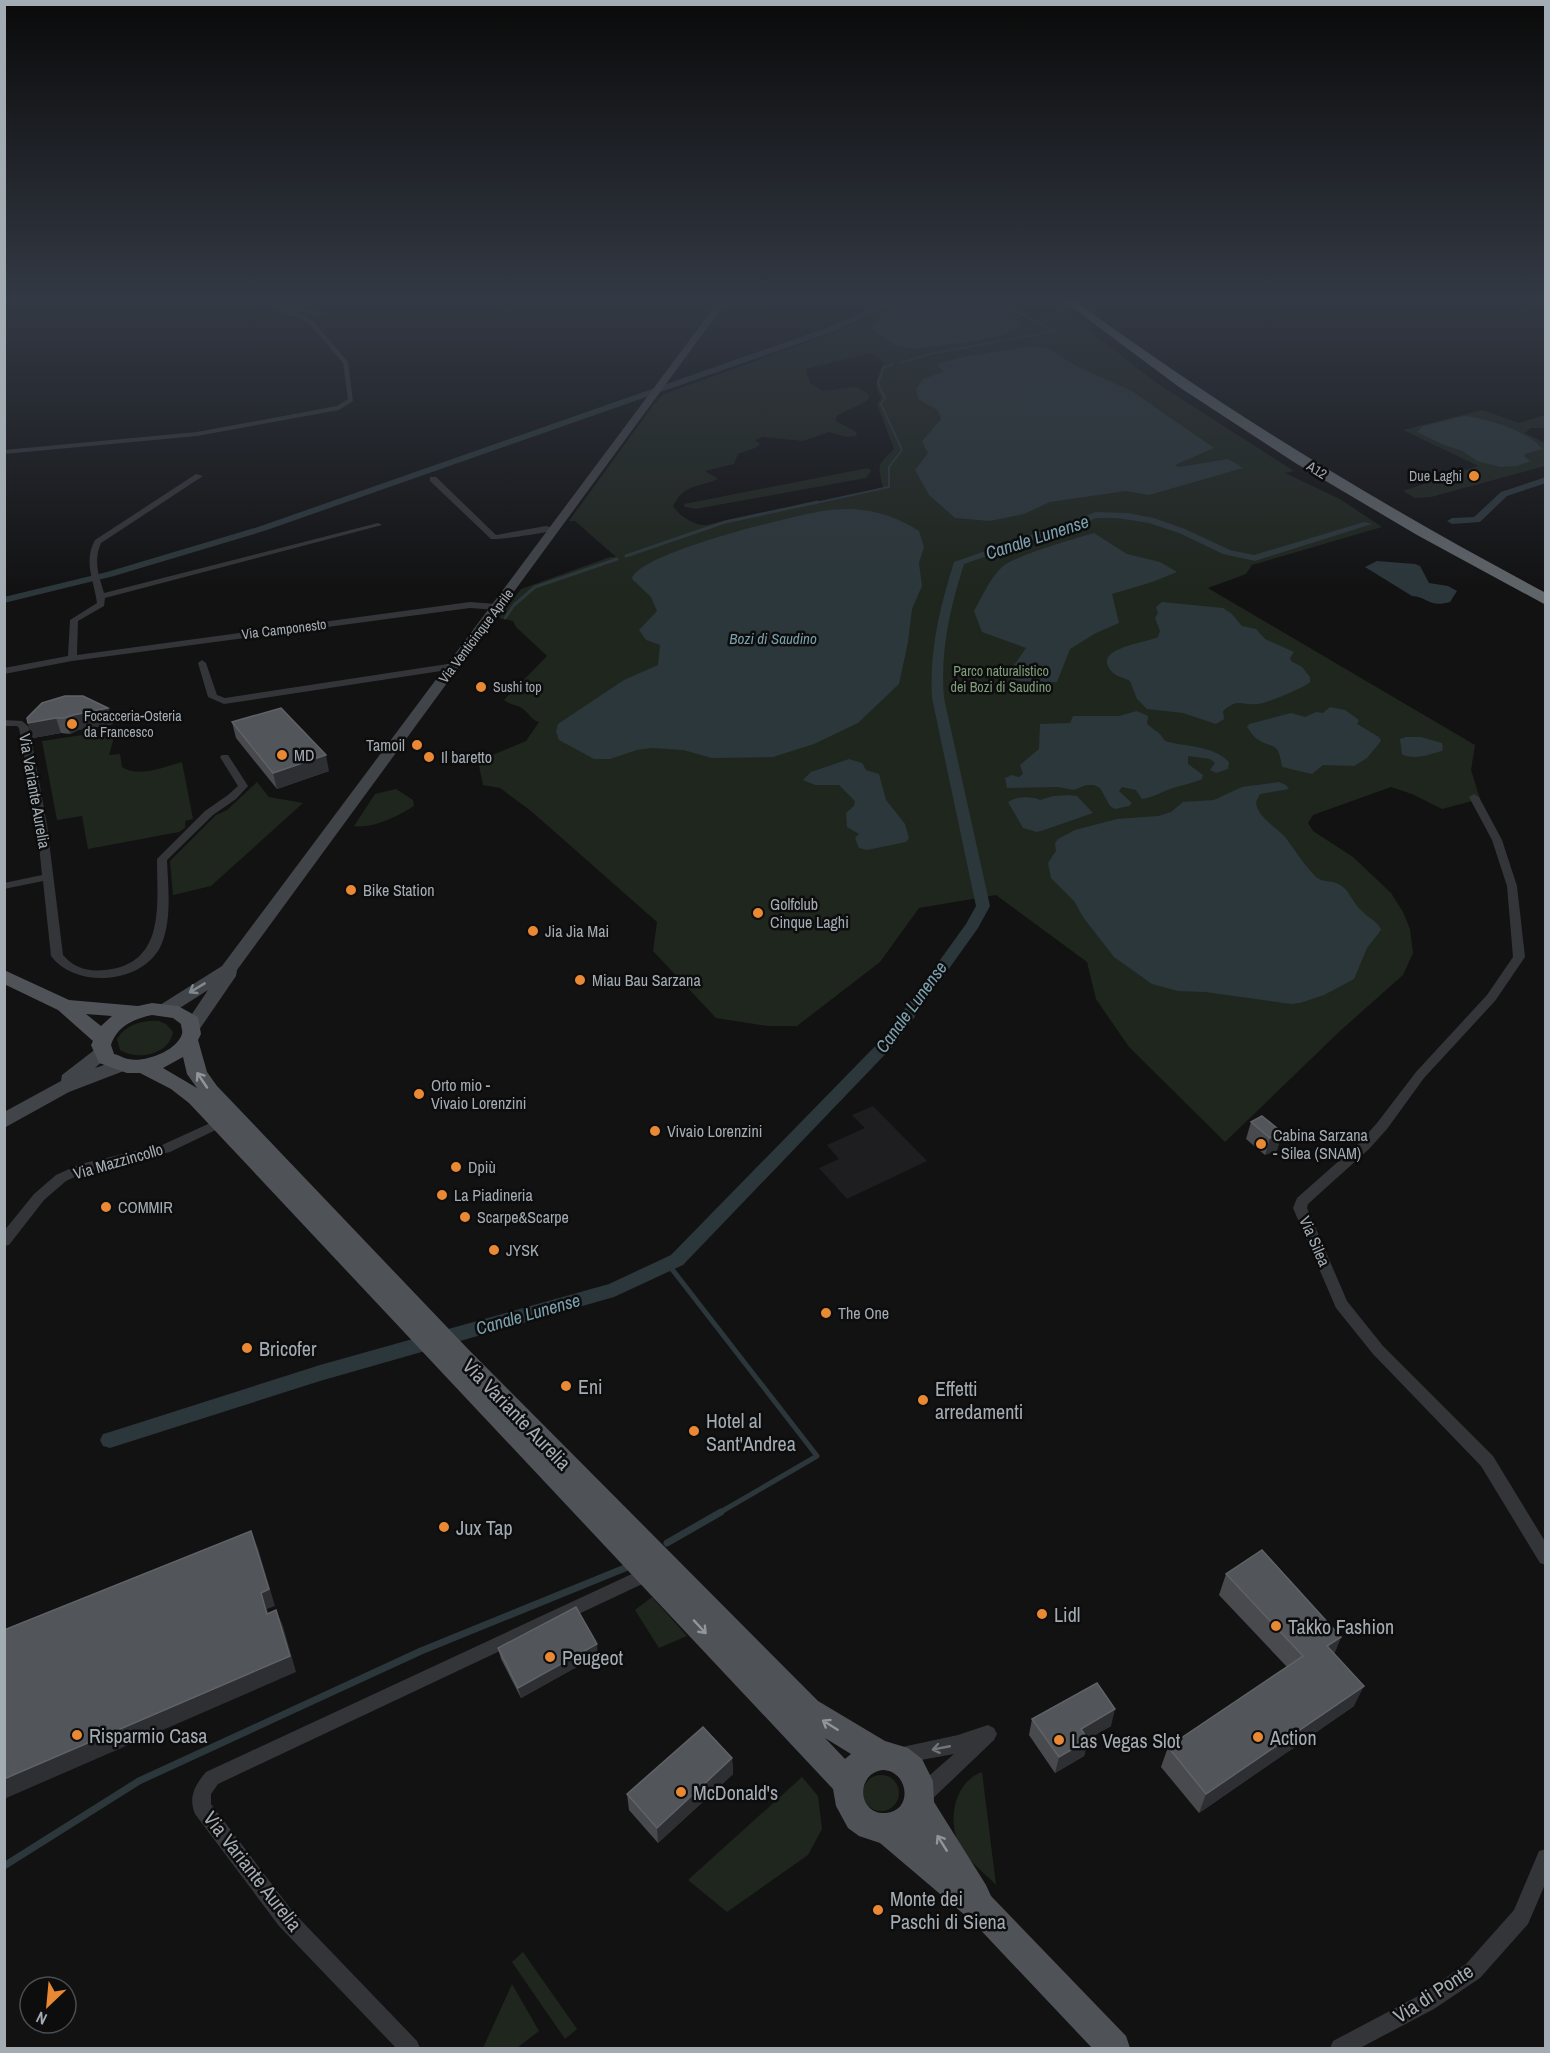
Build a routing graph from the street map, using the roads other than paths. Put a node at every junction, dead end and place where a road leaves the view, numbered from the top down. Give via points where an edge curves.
1 (351, 398) edge
2 (652, 398) edge
3 (1203, 398) edge
4 (1215, 398) edge
5 (4, 452) edge
6 (199, 476) dead end
7 (433, 479) dead end
8 (378, 525) dead end
9 (554, 529) junction
10 (1545, 591) edge
11 (100, 597) junction
12 (1545, 600) edge
13 (497, 607) junction
14 (72, 658) junction
15 (202, 663) dead end
16 (454, 666) junction
17 (4, 672) edge
18 (4, 723) edge
19 (225, 757) dead end
20 (1474, 797) dead end
21 (48, 877) junction
22 (4, 886) edge
23 (229, 969) junction
24 (4, 976) edge
25 (65, 1006) junction
26 (166, 1009) junction
27 (137, 1012) junction
28 (191, 1034) junction
29 (103, 1045) junction
30 (133, 1066) junction
31 (62, 1087) junction
32 (4, 1121) edge
33 (219, 1123) junction
34 (4, 1241) edge
35 (417, 1320) junction
36 (451, 1356) junction
37 (1545, 1558) edge
38 (650, 1573) junction
39 (886, 1756) junction
40 (848, 1783) junction
41 (919, 1801) junction
42 (886, 1828) junction
43 (1545, 1858) edge
44 (984, 1911) junction
45 (410, 2049) edge
46 (1114, 2049) edge
47 (1340, 2049) edge

1 - 5 street via 347,405 197,434
2 - 9 main road, Via Venticinque Aprile
3 - 12 highway, A12 / A12 via 1366,500
4 - 10 highway, A12 / A12 via 1374,498
6 - 11 street via 98,542 91,562
7 - 9 street via 495,537
8 - 11 street
9 - 13 main road, Via Venticinque Aprile
11 - 14 street via 101,604 73,623
13 - 14 street, Via Camponesto via 470,605
13 - 16 main road, Via Venticinque Aprile
14 - 17 street, Via Camponesto
15 - 16 street via 213,697 224,701
16 - 23 main road, Via Venticinque Aprile
18 - 21 street, Via Variante Aurelia via 19,723 24,728
19 - 21 street, Via Variante Aurelia via 243,786 162,859 161,921 153,950 140,961 123,971 100,975 66,967 57,956
20 - 37 street, Via Silea via 1497,840 1512,886 1520,957 1491,998 1420,1074 1382,1126 1300,1208 1341,1304 1378,1350 1487,1461
21 - 22 street
23 -> 26 main road, Via Venticinque Aprile
23 - 28 main road, Via Venticinque Aprile
24 - 25 main road
25 - 27 main road
25 - 29 main road
26 - 27 main road
26 - 28 main road via 188,1018
27 - 29 main road via 115,1023
28 - 30 main road via 171,1058
35 -> 28 main road, Via Variante Aurelia via 210,1091 197,1074
29 - 30 main road via 113,1062
29 - 31 main road
30 - 31 main road
30 - 33 main road, Via Variante Aurelia via 178,1084
31 - 32 main road
33 - 34 street, Via Mazzincollo via 165,1149 80,1168 61,1178 39,1197
33 - 35 main road, Via Variante Aurelia
35 - 36 main road, Via Variante Aurelia
36 - 38 main road, Via Variante Aurelia
39 -> 36 main road, Via Variante Aurelia via 808,1711
38 -> 40 main road, Via Variante Aurelia
38 - 45 street, Via Variante Aurelia via 212,1778 202,1791 202,1806 286,1919
39 - 40 main road via 859,1764
39 - 41 main road, Via Variante Aurelia via 910,1768 916,1776
41 -> 39 street via 988,1734 958,1744
40 - 42 main road, Via Variante Aurelia via 847,1793 855,1812 869,1824
41 - 42 main road via 906,1822
44 -> 41 main road, Via Variante Aurelia
42 - 44 main road, Via Variante Aurelia
43 - 47 street, Via di Ponte via 1521,1917 1473,1971 1427,2002
44 - 46 main road, Via Variante Aurelia

